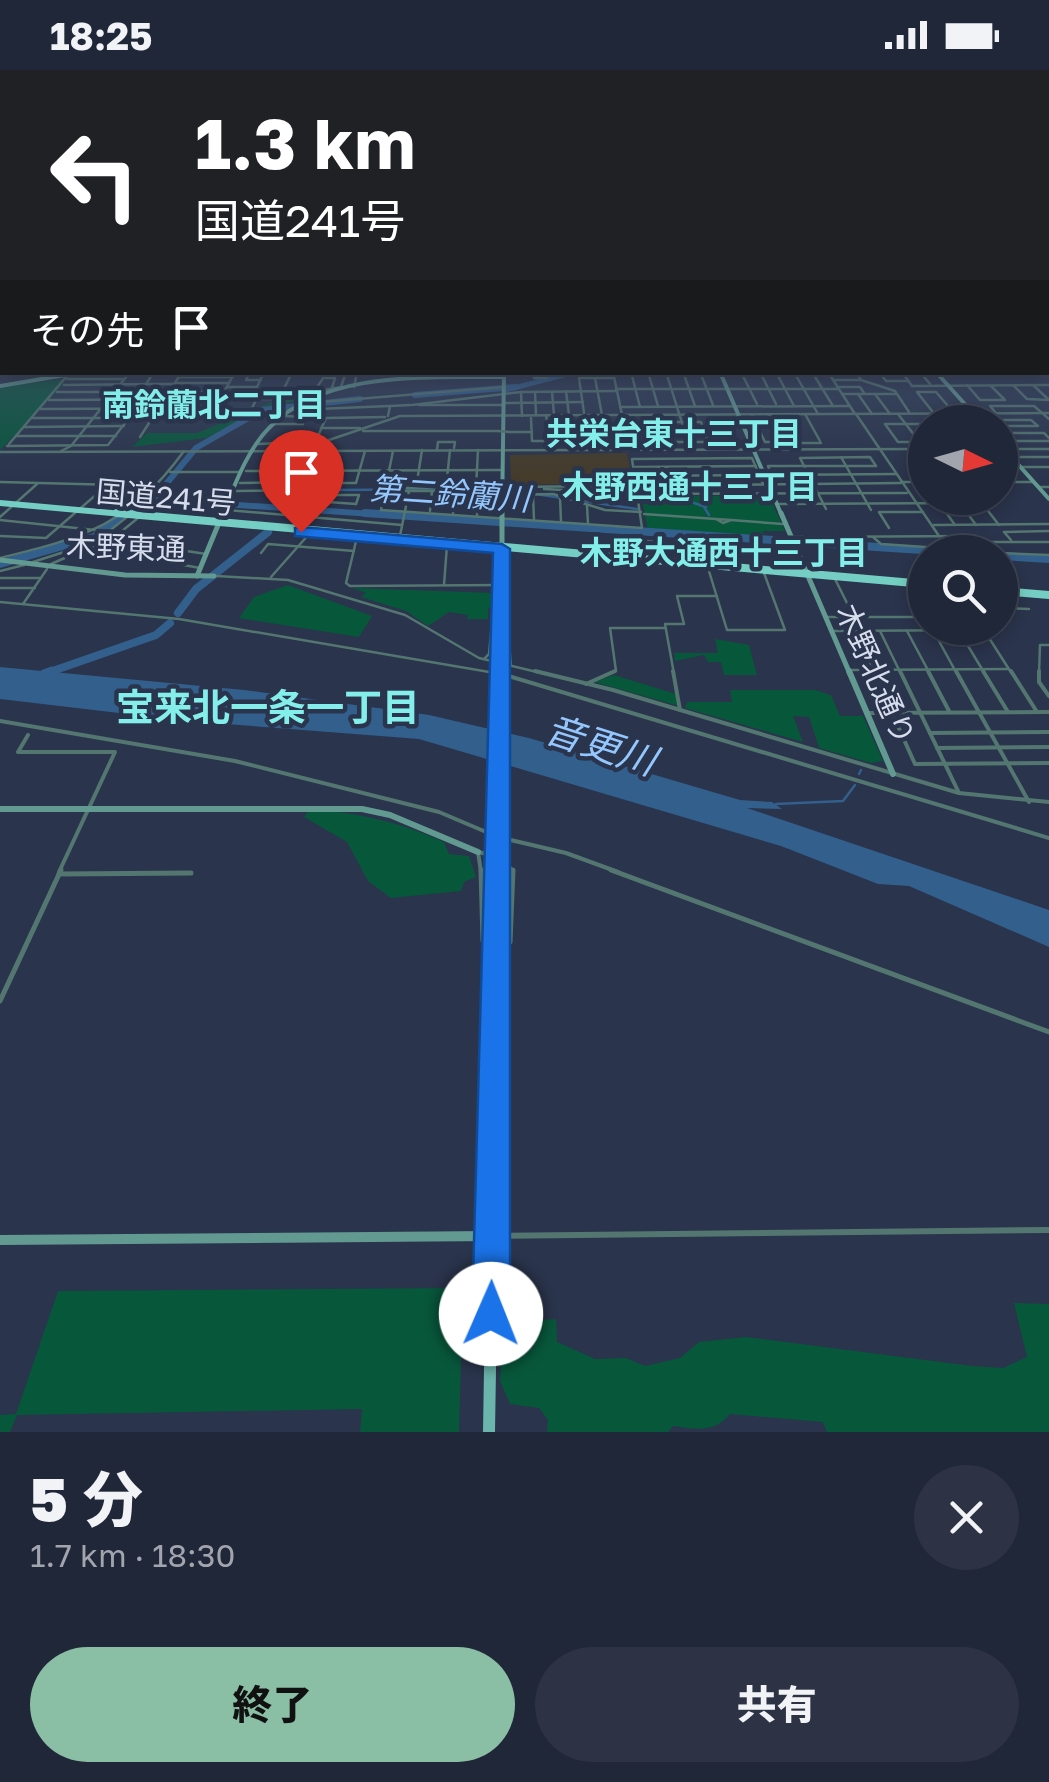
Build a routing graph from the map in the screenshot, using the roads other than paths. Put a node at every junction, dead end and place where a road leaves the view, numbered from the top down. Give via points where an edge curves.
1 (76, 375) edge
2 (128, 375) edge
3 (152, 375) edge
4 (181, 375) edge
5 (234, 375) edge
6 (248, 375) edge
7 (262, 375) edge
8 (290, 375) edge
9 (326, 375) edge
10 (345, 375) edge
11 (356, 375) edge
12 (420, 375) edge
13 (504, 375) edge
14 (613, 375) edge
15 (632, 375) edge
16 (649, 375) edge
17 (667, 375) edge
18 (684, 375) edge
19 (701, 375) edge
20 (721, 375) edge
21 (743, 375) edge
22 (761, 375) edge
23 (778, 375) edge
24 (796, 375) edge
25 (814, 375) edge
26 (829, 375) edge
27 (857, 375) edge
28 (881, 375) edge
29 (904, 375) edge
30 (922, 375) edge
31 (939, 375) edge
32 (67, 378) junction
33 (125, 378) junction
34 (325, 378) junction
35 (595, 378) junction
36 (260, 380) junction
37 (419, 380) junction
38 (833, 380) junction
39 (861, 380) junction
40 (908, 381) junction
41 (175, 383) junction
42 (146, 384) junction
43 (64, 385) junction
44 (120, 385) junction
45 (966, 385) junction
46 (991, 385) junction
47 (1013, 385) junction
48 (1033, 385) junction
49 (1049, 385) edge
50 (0, 386) edge
51 (930, 386) junction
52 (948, 386) junction
53 (354, 387) junction
54 (838, 388) junction
55 (226, 389) junction
56 (332, 389) junction
57 (635, 389) junction
58 (653, 389) junction
59 (671, 389) junction
60 (689, 389) junction
61 (707, 389) junction
62 (728, 389) junction
63 (749, 389) junction
64 (768, 389) junction
65 (785, 389) junction
66 (803, 389) junction
67 (822, 389) junction
68 (617, 390) junction
69 (504, 391) junction
70 (581, 391) junction
71 (598, 391) junction
72 (57, 392) junction
73 (114, 392) junction
74 (169, 392) junction
75 (521, 392) junction
76 (535, 392) junction
77 (552, 392) junction
78 (566, 392) junction
79 (281, 394) junction
80 (842, 394) junction
81 (858, 394) junction
82 (865, 394) junction
83 (876, 394) junction
84 (896, 394) junction
85 (318, 398) junction
86 (49, 400) junction
87 (108, 400) junction
88 (163, 400) junction
89 (220, 400) junction
90 (256, 400) junction
91 (1049, 400) edge
92 (521, 402) junction
93 (536, 402) junction
94 (553, 402) junction
95 (568, 402) junction
96 (583, 402) junction
97 (504, 404) junction
98 (412, 405) junction
99 (928, 405) edge
100 (947, 405) edge
101 (966, 405) edge
102 (300, 406) junction
103 (377, 406) junction
104 (390, 406) junction
105 (658, 406) junction
106 (677, 406) junction
107 (696, 406) junction
108 (714, 406) junction
109 (735, 406) junction
110 (758, 406) junction
111 (777, 406) junction
112 (794, 406) junction
113 (814, 406) junction
114 (834, 406) junction
115 (849, 406) junction
116 (1018, 406) edge
117 (620, 407) junction
118 (640, 407) junction
119 (158, 408) junction
120 (215, 408) junction
121 (41, 409) junction
122 (101, 409) junction
123 (908, 410) edge
124 (908, 413) edge
125 (1018, 413) edge
126 (1041, 413) junction
127 (1049, 413) edge
128 (739, 414) junction
129 (752, 414) junction
130 (768, 414) junction
131 (784, 414) junction
132 (805, 414) junction
133 (818, 414) junction
134 (855, 414) junction
135 (872, 414) junction
136 (890, 414) junction
137 (898, 414) junction
138 (569, 415) junction
139 (584, 415) junction
140 (602, 415) junction
141 (622, 415) junction
142 (680, 415) junction
143 (283, 416) junction
144 (400, 416) junction
145 (421, 416) junction
146 (441, 416) junction
147 (462, 416) junction
148 (481, 416) junction
149 (504, 416) junction
150 (522, 416) junction
151 (534, 416) junction
152 (546, 416) junction
153 (554, 416) junction
154 (210, 417) junction
155 (308, 417) dead end
156 (374, 417) junction
157 (389, 417) junction
158 (33, 418) junction
159 (94, 418) junction
160 (130, 418) junction
161 (152, 418) junction
162 (237, 418) dead end
163 (1049, 419) edge
164 (624, 422) junction
165 (643, 422) junction
166 (663, 422) junction
167 (682, 422) junction
168 (999, 423) edge
169 (272, 424) junction
170 (303, 424) dead end
171 (906, 424) junction
172 (86, 426) junction
173 (124, 426) junction
174 (908, 426) edge
175 (25, 427) junction
176 (321, 428) junction
177 (365, 428) junction
178 (626, 430) junction
179 (358, 431) junction
180 (396, 431) junction
181 (418, 431) junction
182 (439, 431) junction
183 (460, 431) junction
184 (481, 431) junction
185 (532, 432) junction
186 (1018, 433) edge
187 (16, 436) junction
188 (79, 436) junction
189 (116, 436) junction
190 (318, 436) dead end
191 (140, 437) dead end
192 (1049, 440) edge
193 (628, 441) junction
194 (1018, 441) edge
195 (648, 442) junction
196 (668, 442) junction
197 (688, 442) junction
198 (908, 442) edge
199 (821, 443) junction
200 (258, 444) junction
201 (7, 446) junction
202 (71, 446) junction
203 (1018, 448) edge
204 (825, 449) junction
205 (879, 449) junction
206 (908, 449) edge
207 (1048, 449) edge
208 (393, 450) junction
209 (422, 450) junction
210 (437, 450) junction
211 (452, 450) junction
212 (478, 450) junction
213 (504, 450) junction
214 (754, 450) junction
215 (186, 451) junction
216 (255, 451) junction
217 (281, 451) junction
218 (309, 451) junction
219 (337, 451) junction
220 (365, 451) junction
221 (1, 452) edge
222 (60, 452) junction
223 (778, 456) dead end
224 (1018, 457) edge
225 (1049, 457) edge
226 (658, 458) junction
227 (716, 458) junction
228 (841, 458) junction
229 (1018, 464) edge
230 (718, 466) junction
231 (756, 466) junction
232 (783, 466) junction
233 (804, 466) junction
234 (846, 466) junction
235 (634, 467) junction
236 (660, 467) junction
237 (676, 467) junction
238 (1021, 467) junction
239 (1049, 467) edge
240 (273, 470) junction
241 (302, 470) junction
242 (331, 470) junction
243 (360, 470) junction
244 (390, 470) junction
245 (419, 470) junction
246 (448, 470) junction
247 (477, 470) junction
248 (504, 470) junction
249 (245, 471) junction
250 (171, 472) junction
251 (851, 474) junction
252 (896, 474) junction
253 (679, 475) junction
254 (721, 475) junction
255 (759, 475) junction
256 (772, 475) junction
257 (808, 475) junction
258 (635, 476) junction
259 (0, 482) edge
260 (901, 482) junction
261 (908, 482) edge
262 (240, 483) junction
263 (334, 483) junction
264 (856, 483) junction
265 (1018, 483) edge
266 (38, 484) junction
267 (637, 484) junction
268 (682, 484) junction
269 (725, 484) junction
270 (769, 484) junction
271 (813, 484) junction
272 (1036, 484) junction
273 (158, 486) junction
274 (105, 487) junction
275 (534, 487) junction
276 (1049, 487) edge
277 (416, 488) junction
278 (446, 488) junction
279 (385, 490) junction
280 (477, 490) junction
281 (503, 490) junction
282 (236, 491) junction
283 (409, 491) junction
284 (432, 491) junction
285 (456, 491) junction
286 (331, 492) junction
287 (818, 493) junction
288 (862, 493) junction
289 (907, 493) joint
290 (533, 494) junction
291 (639, 494) junction
292 (684, 494) junction
293 (728, 494) junction
294 (773, 494) junction
295 (560, 497) junction
296 (1049, 499) edge
297 (0, 503) edge
298 (868, 503) junction
299 (908, 503) edge
300 (778, 504) junction
301 (823, 504) junction
302 (15, 505) junction
303 (230, 505) junction
304 (587, 505) junction
305 (826, 510) dead end
306 (871, 510) dead end
307 (78, 511) junction
308 (614, 511) junction
309 (908, 512) edge
310 (430, 513) junction
311 (643, 513) junction
312 (404, 514) junction
313 (453, 514) junction
314 (925, 515) edge
315 (948, 515) edge
316 (969, 515) edge
317 (992, 515) edge
318 (124, 516) junction
319 (477, 516) junction
320 (0, 518) edge
321 (330, 519) junction
322 (503, 520) junction
323 (534, 520) junction
324 (561, 522) junction
325 (588, 524) junction
326 (783, 524) dead end
327 (1000, 524) junction
328 (1028, 524) junction
329 (1049, 524) edge
330 (220, 525) junction
331 (402, 525) junction
332 (932, 525) junction
333 (955, 525) junction
334 (976, 525) junction
335 (60, 526) junction
336 (616, 526) junction
337 (889, 528) dead end
338 (95, 530) junction
339 (1033, 531) junction
340 (1049, 531) edge
341 (310, 533) junction
342 (321, 534) junction
343 (938, 535) edge
344 (1007, 535) edge
345 (0, 536) edge
346 (874, 536) junction
347 (908, 536) edge
348 (357, 537) junction
349 (111, 540) junction
350 (399, 540) junction
351 (794, 540) junction
352 (1018, 542) edge
353 (1042, 542) junction
354 (1049, 542) edge
355 (127, 543) junction
356 (448, 545) junction
357 (908, 546) edge
358 (299, 547) junction
359 (91, 548) junction
360 (168, 549) junction
361 (502, 549) junction
362 (354, 552) junction
363 (261, 553) dead end
364 (1018, 553) edge
365 (206, 554) junction
366 (1049, 556) edge
367 (0, 559) edge
368 (636, 561) junction
369 (156, 562) junction
370 (26, 563) junction
371 (200, 568) junction
372 (708, 568) junction
373 (764, 572) junction
374 (0, 574) edge
375 (196, 576) junction
376 (212, 576) joint
377 (809, 576) junction
378 (271, 577) junction
379 (41, 578) junction
380 (835, 579) junction
381 (908, 583) edge
382 (502, 584) junction
383 (444, 586) junction
384 (0, 588) edge
385 (35, 588) junction
386 (1020, 593) joint
387 (1049, 595) edge
388 (717, 596) junction
389 (0, 602) edge
390 (23, 604) junction
391 (501, 608) junction
392 (1018, 609) edge
393 (888, 617) junction
394 (908, 617) edge
395 (827, 618) junction
396 (854, 618) junction
397 (666, 628) junction
398 (833, 631) junction
399 (857, 631) junction
400 (880, 631) junction
401 (896, 631) junction
402 (907, 631) joint
403 (941, 645) edge
404 (967, 645) edge
405 (994, 645) edge
406 (1049, 645) edge
407 (1040, 656) junction
408 (1049, 656) edge
409 (484, 659) junction
410 (511, 666) junction
411 (1009, 669) junction
412 (1040, 669) junction
413 (1049, 669) edge
414 (850, 670) junction
415 (872, 670) junction
416 (899, 670) junction
417 (928, 670) junction
418 (955, 670) junction
419 (982, 670) junction
420 (500, 674) junction
421 (1039, 682) junction
422 (1049, 682) edge
423 (586, 684) junction
424 (1049, 696) edge
425 (680, 710) junction
426 (1008, 712) junction
427 (1037, 712) junction
428 (1049, 712) edge
429 (869, 713) junction
430 (920, 713) junction
431 (950, 713) junction
432 (979, 713) junction
433 (892, 714) junction
434 (0, 722) edge
435 (990, 732) junction
436 (1049, 732) edge
437 (930, 733) junction
438 (28, 735) dead end
439 (1049, 746) edge
440 (998, 747) junction
441 (937, 748) junction
442 (945, 764) junction
443 (1008, 764) junction
444 (1049, 764) edge
445 (893, 774) junction
446 (959, 793) junction
447 (1029, 802) junction
448 (1049, 802) edge
449 (88, 809) junction
450 (0, 810) edge
451 (498, 833) junction
452 (1049, 838) edge
453 (478, 852) junction
454 (491, 855) dead end
455 (505, 861) dead end
456 (192, 873) dead end
457 (58, 874) junction
458 (496, 950) junction
459 (0, 1001) edge
460 (1049, 1032) edge
461 (1049, 1230) edge
462 (492, 1236) junction
463 (0, 1240) edge
464 (490, 1432) edge

1 - 32 street
2 - 33 street
3 - 42 street
4 - 5 street
4 - 41 street
5 - 55 street
6 - 36 street via 246,380
7 - 36 street
8 - 79 street
9 - 34 street
10 - 56 street via 341,387
11 - 53 street
12 - 37 street
13 - 37 street, 木野東通
13 - 69 street
14 - 35 street
14 - 68 street
15 - 57 street
16 - 58 street
17 - 59 street
18 - 60 street
19 - 61 street
20 - 62 street, 木野北通り
21 - 63 street
22 - 64 street
23 - 65 street
24 - 66 street
25 - 67 street
26 - 38 street
27 - 39 street
28 - 40 street
29 - 40 street
30 - 51 street
31 - 52 street
32 - 33 street
32 - 43 street
32 - 50 street
33 - 44 street
34 - 56 street via 335,378
34 - 56 street via 314,392
35 - 70 street via 579,378
35 - 71 street
36 - 55 street via 257,387
37 - 53 street, 木野東通
38 - 39 street
38 - 54 street
39 - 84 street
40 - 51 street
41 - 42 street
41 - 55 street
41 - 74 street
42 - 44 street
43 - 44 street
43 - 72 street
44 - 73 street
45 - 46 street
45 - 46 street via 980,400 1005,400
45 - 52 street
46 - 47 street
47 - 48 street
47 - 91 street via 1027,400
48 - 49 street
48 - 91 street
51 - 52 street
52 - 101 street
53 - 85 street, 木野東通
54 - 67 street
54 - 80 street
54 - 82 street via 860,387
55 - 74 street
55 - 79 street
55 - 89 street
57 - 58 street
57 - 68 street
57 - 118 street
58 - 59 street
58 - 105 street
59 - 60 street
59 - 106 street
60 - 61 street
60 - 107 street
61 - 62 street
61 - 108 street
62 - 63 street
62 - 109 street, 木野北通り
63 - 64 street
63 - 110 street
64 - 65 street
64 - 111 street
65 - 66 street
65 - 112 street
66 - 67 street
66 - 113 street
67 - 114 street
68 - 71 street
68 - 117 street
69 - 75 street
69 - 97 street
69 - 98 street
69 - 102 street via 379,394
70 - 71 street
70 - 78 street
70 - 96 street
71 - 140 street
72 - 73 street
72 - 86 street
73 - 74 street
73 - 87 street
74 - 88 street
75 - 76 street
75 - 92 street
76 - 77 street
76 - 93 street
77 - 78 street
77 - 94 street
78 - 95 street
79 - 85 street
79 - 90 street via 279,400
80 - 81 street
80 - 115 street
81 - 82 street
81 - 135 street
82 - 83 street
83 - 84 street
83 - 136 street
84 - 123 street
85 - 102 street, 木野東通
86 - 87 street
86 - 121 street
87 - 88 street
87 - 122 street
88 - 89 street
88 - 119 street
89 - 90 street
89 - 120 street
90 - 120 street via 252,408
92 - 93 street
92 - 97 street
92 - 150 street
93 - 94 street
93 - 151 street
94 - 95 street
94 - 153 street
95 - 96 street
95 - 138 street
96 - 139 street
97 - 98 street
97 - 149 street
98 - 104 street
99 - 100 street via 917,392 936,392
102 - 103 street
102 - 143 street, 木野東通
103 - 104 street
103 - 156 street
104 - 157 street
105 - 106 street
105 - 118 street
106 - 107 street
106 - 142 street
107 - 108 street
108 - 109 street
109 - 110 street
109 - 128 street, 木野北通り
110 - 111 street
111 - 112 street
111 - 131 street
112 - 113 street
113 - 114 street
113 - 133 street
114 - 115 street
115 - 134 street
116 - 126 street
117 - 118 street
117 - 141 street
119 - 120 street
119 - 122 street
119 - 161 street
120 - 154 street
121 - 122 street
121 - 158 street
122 - 159 street
124 - 137 street
125 - 126 street
126 - 127 street
126 - 163 street
128 - 129 street
128 - 142 street
128 - 214 street, 木野北通り
129 - 130 street
129 - 130 street via 765,442 782,442
130 - 131 street
131 - 132 street
131 - 199 street via 801,443
132 - 133 street
132 - 199 street
133 - 134 street
134 - 135 street
134 - 205 street
135 - 136 street
136 - 137 street
137 - 171 street
138 - 139 street
138 - 153 street
139 - 140 street
140 - 141 street
141 - 142 street
141 - 164 street
142 - 167 street
143 - 155 street
143 - 169 street, 木野東通
144 - 145 street
144 - 157 street
144 - 180 street
145 - 146 street
145 - 181 street
146 - 147 street
146 - 182 street
147 - 148 street
147 - 183 street
148 - 149 street
148 - 184 street
149 - 150 street
149 - 213 street
150 - 151 street
151 - 152 street
151 - 185 street
152 - 153 street
152 - 178 street via 548,430
154 - 161 street
154 - 162 street
156 - 157 street
156 - 176 street via 328,417
157 - 177 street
158 - 159 street
158 - 175 street
159 - 160 street
159 - 172 street
160 - 161 street
160 - 173 street
161 - 191 street
164 - 165 street
164 - 178 street
165 - 166 street
165 - 195 street
166 - 167 street
166 - 196 street
167 - 197 street
167 - 197 street via 701,422 708,442
168 - 168 street via 1031,420 1038,426
169 - 170 street
169 - 200 street, 木野東通
171 - 174 street
171 - 198 street via 885,424 898,442
172 - 173 street
172 - 175 street
172 - 188 street
173 - 189 street
175 - 187 street
176 - 177 street
176 - 190 street
177 - 179 street
178 - 193 street
179 - 180 street
179 - 200 street via 320,442
180 - 181 street
181 - 182 street
182 - 183 street
183 - 184 street
184 - 185 street, bridge
185 - 193 street via 532,442
186 - 192 street via 1044,433
187 - 188 street
187 - 201 street
188 - 189 street
188 - 202 street
189 - 202 street via 108,446
192 - 194 street
193 - 195 street
195 - 196 street
196 - 197 street
199 - 204 street
200 - 216 street, 木野東通
201 - 202 street
201 - 221 street
202 - 222 street
203 - 207 street
204 - 205 street
204 - 214 street
205 - 206 street
205 - 252 street
208 - 209 street
208 - 220 street
208 - 244 street
209 - 210 street
209 - 245 street
210 - 211 street
210 - 211 street via 438,442 455,442
211 - 212 street
211 - 246 street
212 - 213 street
212 - 247 street
213 - 214 street
213 - 248 street
214 - 270 street, 木野北通り
215 - 216 street
215 - 222 street
215 - 250 street
216 - 217 street
216 - 249 street, 木野東通
217 - 218 street
217 - 240 street
218 - 219 street
218 - 241 street
219 - 220 street
219 - 242 street
220 - 243 street
221 - 222 street
223 - 232 street
224 - 225 street
226 - 227 street
226 - 235 street via 632,459
226 - 236 street
227 - 230 street
227 - 231 street via 752,458
228 - 233 street via 800,458
228 - 234 street
228 - 234 street via 870,457 876,466
229 - 238 street
230 - 231 street
230 - 237 street
230 - 254 street
231 - 255 street
232 - 233 street
232 - 256 street via 768,466
233 - 234 street
233 - 257 street
234 - 251 street
235 - 236 street
235 - 258 street
236 - 237 street
237 - 253 street
238 - 239 street
238 - 272 street
240 - 241 street
240 - 249 street
241 - 242 street
242 - 243 street
243 - 244 street
243 - 263 street via 356,483
244 - 245 street
244 - 279 street
245 - 246 street
245 - 277 street
246 - 247 street
246 - 278 street
247 - 248 street
247 - 280 street
248 - 281 street
249 - 250 street
249 - 262 street, 木野東通
250 - 273 street
251 - 252 street
251 - 257 street
251 - 264 street
252 - 260 street
253 - 254 street
253 - 258 street
253 - 268 street
254 - 255 street
254 - 269 street
255 - 270 street
256 - 257 street
256 - 270 street
257 - 271 street
258 - 267 street
259 - 266 street
260 - 261 street
260 - 264 street
260 - 289 street
262 - 263 street
262 - 282 street, 木野東通
263 - 286 street
264 - 271 street
264 - 288 street
265 - 272 street
266 - 274 street
266 - 302 street
267 - 268 street
267 - 275 street
267 - 291 street
268 - 269 street
268 - 292 street
269 - 270 street
269 - 293 street
270 - 271 street
270 - 294 street, 木野北通り
271 - 287 street
272 - 276 street
272 - 296 street
273 - 274 street
273 - 318 street
274 - 307 street
275 - 281 street
275 - 291 street
277 - 278 street
277 - 279 street
278 - 280 street
279 - 283 street
279 - 312 street via 381,510
280 - 281 street
280 - 285 street
280 - 319 street
281 - 290 street
281 - 322 street
282 - 286 street
282 - 303 street, 木野東通
283 - 284 street
283 - 312 street
284 - 285 street
284 - 310 street
285 - 313 street
286 - 286 street via 344,495 359,495 356,504 328,502
287 - 288 street
287 - 294 street
287 - 301 street
288 - 289 street
288 - 298 street
290 - 295 street
290 - 323 street
291 - 292 street
291 - 311 street
292 - 293 street
293 - 294 street
294 - 300 street, 木野北通り
295 - 304 street
295 - 324 street
297 - 302 highway, 国道241号
298 - 299 street
298 - 301 street
298 - 306 street
300 - 301 street
300 - 351 street, 木野北通り
301 - 305 street
302 - 307 highway, 国道241号
302 - 320 street
303 - 321 street
303 - 330 street, 木野東通
304 - 308 street
304 - 325 street
307 - 318 highway, 国道241号
307 - 335 street
308 - 311 street
308 - 336 street
309 - 337 street via 880,512
310 - 312 street
310 - 313 street
311 - 326 street
311 - 336 street via 642,528
312 - 331 street
313 - 319 street
314 - 332 street
315 - 333 street
316 - 334 street
317 - 327 street
318 - 330 highway, 国道241号
318 - 338 street
318 - 349 street
318 - 370 street via 95,542
319 - 322 street
320 - 335 street
321 - 331 street
321 - 342 street
322 - 323 street
322 - 361 street
323 - 324 street
324 - 325 street
325 - 336 street
327 - 328 street
327 - 334 street
328 - 329 street
328 - 339 street
330 - 341 highway, 国道241号
330 - 365 street, 木野東通
331 - 350 street
332 - 333 street
332 - 343 street
333 - 334 street
335 - 338 street
335 - 345 street via 41,540
338 - 367 street
339 - 340 street
339 - 344 street
339 - 353 street
341 - 342 highway, 国道241号
341 - 358 street
342 - 348 highway, 国道241号
346 - 347 street
346 - 351 street
346 - 357 street via 881,544
348 - 350 highway, 国道241号
348 - 362 street
349 - 355 street
349 - 359 street
350 - 356 highway, 国道241号
351 - 377 street, 木野北通り
352 - 353 street
353 - 354 street
355 - 360 street
355 - 360 street via 137,534 172,539
356 - 361 highway, 国道241号
356 - 383 street
358 - 362 street
358 - 363 street via 268,544
358 - 378 street
359 - 369 street
359 - 379 street via 49,566
360 - 365 street
360 - 369 street
361 - 368 highway, 国道241号
361 - 382 main road
362 - 383 street via 347,585
364 - 366 street
365 - 371 street, 木野東通
367 - 370 street, 木野東通
368 - 372 highway, 国道241号
368 - 372 street via 633,540 701,545
369 - 371 street
370 - 374 street
370 - 375 street, 木野東通
371 - 375 street, 木野東通
372 - 373 highway, 国道241号
372 - 388 street
373 - 377 highway, 国道241号
373 - 388 street via 785,630 727,630
374 - 379 street
375 - 376 street
376 - 378 street
377 - 380 highway, 国道241号
377 - 395 street, 木野北通り
378 - 409 street via 393,610
379 - 385 street
380 - 381 highway, 国道241号
380 - 396 street
382 - 383 street
382 - 391 main road
384 - 385 street
385 - 390 street
386 - 387 highway
386 - 392 street via 1029,609
388 - 397 street via 677,596 684,624
389 - 390 street
390 - 420 street via 231,626
391 - 409 street via 493,611
391 - 410 street via 510,611
391 - 420 main road, bridge
393 - 394 street
393 - 396 street
393 - 401 street
395 - 396 street
395 - 398 street, 木野北通り
396 - 399 street
397 - 423 street via 610,628 616,671
397 - 425 street
398 - 399 street
398 - 414 street, 木野北通り
399 - 400 street
399 - 415 street
400 - 401 street
400 - 416 street
401 - 402 street
402 - 417 street
403 - 418 street
404 - 419 street
405 - 411 street
406 - 407 street via 1040,645
407 - 408 street
407 - 412 street
409 - 410 street
410 - 423 street
411 - 419 street
411 - 427 street
412 - 413 street
412 - 421 street
414 - 415 street
414 - 429 street, 木野北通り
415 - 416 street
415 - 433 street
416 - 417 street
416 - 430 street
417 - 418 street
417 - 431 street
418 - 419 street
418 - 432 street
419 - 426 street
420 - 451 main road
420 - 452 street
421 - 422 street
421 - 424 street
423 - 425 street
425 - 445 street
426 - 427 street
426 - 432 street
427 - 428 street
429 - 433 street
429 - 445 street, 木野北通り
430 - 431 street
430 - 433 street
430 - 437 street
431 - 432 street
432 - 435 street
433 - 442 street via 915,764
434 - 451 street via 235,761
435 - 436 street
435 - 437 street
435 - 440 street
437 - 441 street
438 - 449 street via 18,752 115,752
439 - 440 street
440 - 441 street
440 - 443 street
441 - 442 street
442 - 443 street
442 - 446 street
443 - 444 street
443 - 447 street
445 - 446 street
446 - 447 street
447 - 448 street
449 - 450 street
449 - 453 street via 362,809
449 - 457 street
451 - 458 main road
451 - 460 street via 566,852
453 - 454 street
453 - 458 street via 484,941
455 - 458 street via 512,868 510,942
456 - 457 street
457 - 459 street
458 - 462 main road
461 - 462 street
462 - 463 street
462 - 464 main road

